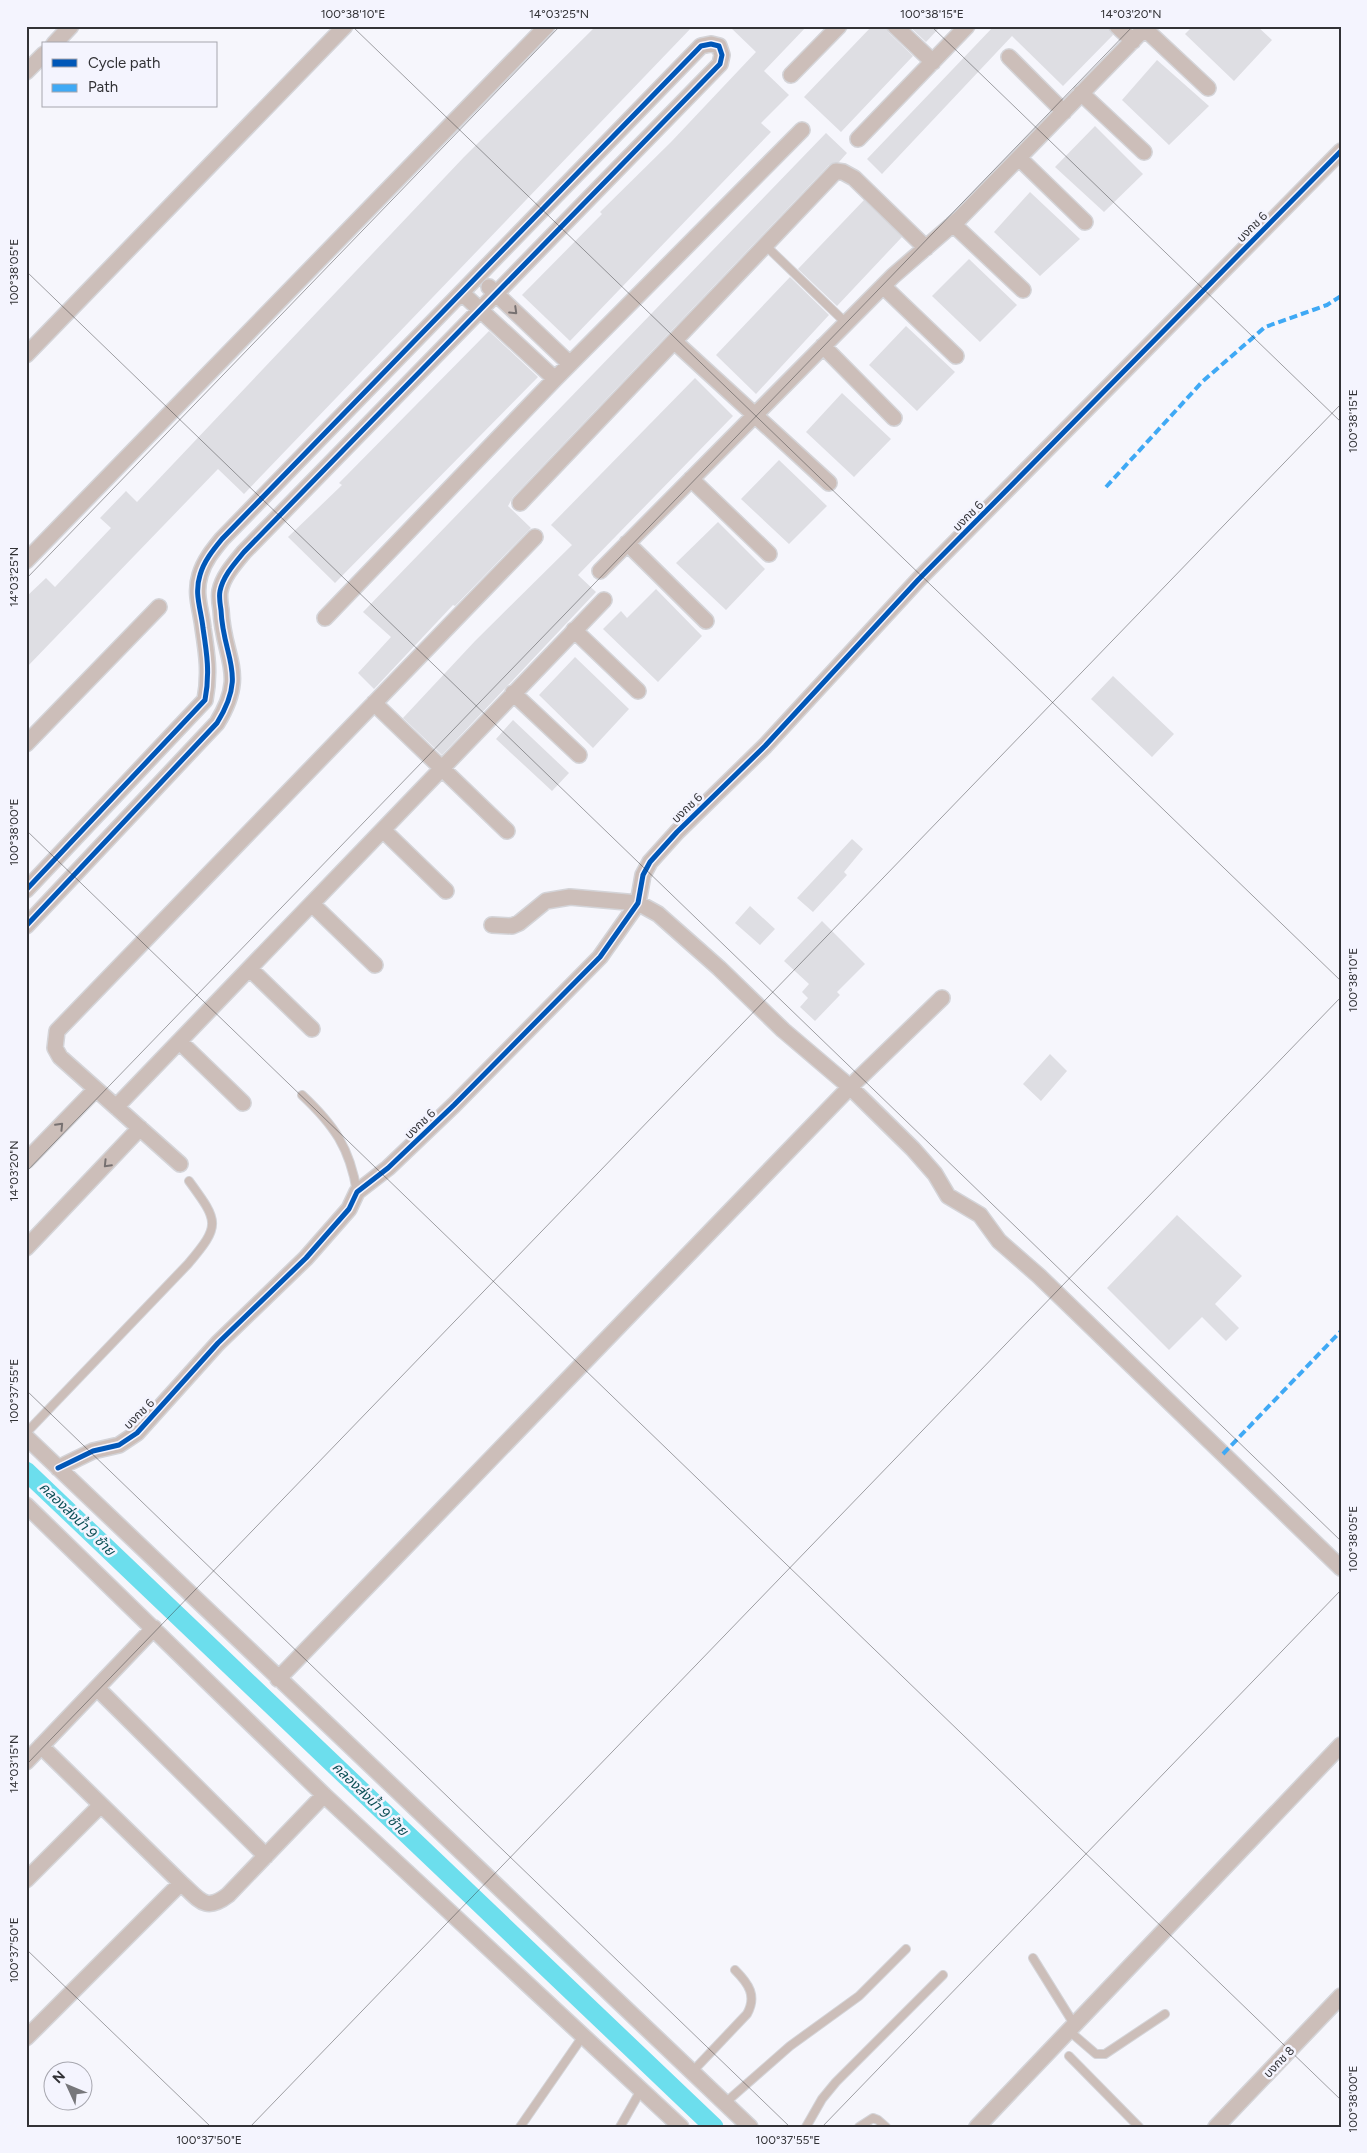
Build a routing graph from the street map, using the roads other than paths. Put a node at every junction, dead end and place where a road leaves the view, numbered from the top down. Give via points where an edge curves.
1 (71, 26) edge
2 (346, 26) edge
3 (547, 26) edge
4 (838, 26) edge
5 (895, 26) edge
6 (968, 26) edge
7 (1117, 26) edge
8 (1146, 27) edge
9 (1133, 41) junction
10 (56, 42) edge
11 (42, 56) edge
12 (1010, 56) dead end
13 (932, 62) junction
14 (26, 72) edge
15 (792, 75) dead end
16 (1208, 88) dead end
17 (1082, 93) junction
18 (1064, 112) junction
19 (802, 130) dead end
20 (858, 139) dead end
21 (1341, 151) edge
22 (1144, 152) dead end
23 (1019, 158) junction
24 (1086, 222) dead end
25 (954, 224) junction
26 (765, 245) junction
27 (926, 248) junction
28 (479, 277) junction
29 (883, 286) junction
30 (1023, 290) dead end
31 (496, 293) junction
32 (463, 294) junction
33 (481, 309) junction
34 (846, 323) junction
35 (675, 342) junction
36 (823, 346) junction
37 (26, 355) edge
38 (956, 356) dead end
39 (570, 364) junction
40 (555, 379) junction
41 (754, 415) junction
42 (894, 418) dead end
43 (691, 479) junction
44 (829, 483) dead end
45 (520, 503) dead end
46 (535, 537) dead end
47 (627, 543) junction
48 (769, 554) dead end
49 (26, 561) edge
50 (600, 571) dead end
51 (604, 600) dead end
52 (159, 607) dead end
53 (325, 618) dead end
54 (221, 621) junction
55 (706, 621) dead end
56 (203, 625) junction
57 (574, 630) junction
58 (638, 691) dead end
59 (513, 693) junction
60 (374, 703) junction
61 (26, 744) edge
62 (578, 755) dead end
63 (442, 768) junction
64 (382, 830) junction
65 (507, 831) dead end
66 (26, 890) edge
67 (446, 891) dead end
68 (638, 903) junction
69 (312, 904) junction
70 (492, 925) dead end
71 (26, 926) edge
72 (375, 965) dead end
73 (250, 969) junction
74 (942, 998) dead end
75 (312, 1029) dead end
76 (180, 1042) junction
77 (850, 1087) junction
78 (95, 1090) junction
79 (302, 1096) dead end
80 (243, 1103) dead end
81 (116, 1107) junction
82 (140, 1128) junction
83 (26, 1161) edge
84 (180, 1164) dead end
85 (189, 1181) dead end
86 (357, 1192) junction
87 (26, 1248) edge
88 (26, 1433) edge
89 (26, 1437) edge
90 (58, 1468) junction
91 (26, 1505) edge
92 (1341, 1568) edge
93 (154, 1628) junction
94 (278, 1679) junction
95 (97, 1688) junction
96 (1341, 1745) edge
97 (41, 1746) junction
98 (26, 1762) edge
99 (324, 1795) junction
100 (101, 1804) junction
101 (266, 1856) junction
102 (26, 1880) edge
103 (181, 1883) junction
104 (906, 1949) dead end
105 (1033, 1958) dead end
106 (735, 1970) dead end
107 (942, 1976) dead end
108 (1341, 1996) edge
109 (1165, 2014) dead end
110 (1071, 2027) junction
111 (583, 2036) junction
112 (26, 2038) edge
113 (1069, 2056) dead end
114 (692, 2072) junction
115 (641, 2090) junction
116 (725, 2104) junction
117 (520, 2127) edge
118 (620, 2127) edge
119 (681, 2127) edge
120 (750, 2127) edge
121 (806, 2127) edge
122 (859, 2127) edge
123 (886, 2127) edge
124 (977, 2127) edge
125 (1139, 2127) edge
126 (1216, 2127) edge

1 - 10 street
2 - 37 street
3 - 49 street
4 - 15 street
5 - 13 street
6 - 13 street
7 - 9 street
8 - 9 street
8 - 16 street
9 - 17 street
11 - 14 street
12 - 18 street
13 - 20 street
17 - 18 street
17 - 22 street
18 - 23 street
19 - 39 street
21 - 68 street, บงกช 6 via 918,580 765,746 677,832 650,862 643,875
23 - 24 street
23 - 25 street
25 - 27 street
25 - 30 street
26 - 27 street via 836,171 854,178
26 - 34 lane
26 - 35 street
27 - 29 street
28 - 31 street
28 - 31 street via 701,46 719,46 722,54 720,64
28 - 32 street
29 - 34 street
29 - 38 street
31 - 33 street
31 -> 39 street
32 - 33 street
32 - 56 street via 207,558 199,576 196,598
33 - 40 street
33 - 54 street via 244,552 227,573 220,591
34 - 36 street
35 - 41 street
35 - 45 street
36 - 41 street
36 - 42 street
39 - 40 street
40 - 53 street
41 - 43 street
41 - 44 street
43 - 47 street
43 - 48 street
46 - 60 street
47 - 50 street
47 - 55 street
51 - 57 street
52 - 61 street
54 - 56 street
54 - 71 street via 234,685 228,706 217,723
56 - 66 street via 210,678 205,700
57 - 58 street
57 - 59 street
59 - 62 street
59 - 63 street
60 - 63 street
60 - 78 street via 57,1031 55,1048 60,1057
63 - 64 street
63 - 65 street
64 - 67 street
64 - 69 street
68 - 70 street via 588,897 557,898 546,901 512,926
68 - 77 street via 677,930 783,1030
68 - 86 street, บงกช 6 via 600,957 454,1105 388,1168
69 - 72 street
69 - 73 street
73 - 75 street
73 - 76 street
74 - 77 street
76 - 80 street
76 - 81 street
77 - 92 street via 913,1149 935,1174 948,1196 980,1215 999,1241
77 - 94 street
78 - 81 street
83 -> 78 street
79 - 86 lane via 326,1118 339,1138 350,1158
81 - 82 street
82 - 84 street
82 -> 87 street
85 - 88 lane via 213,1217 213,1230 207,1242
86 - 90 street, บงกช 6 via 349,1209 306,1258 218,1343 137,1433 119,1445 93,1451
89 - 90 street
90 - 94 street
91 - 93 street
93 - 95 street
93 - 99 street
94 - 114 street
95 - 97 street
95 - 101 street
96 - 110 street
97 - 98 street
97 - 100 street
99 - 101 street
99 - 111 street
100 - 102 street
100 - 103 street
101 - 103 street via 218,1904 204,1903
103 - 112 street
104 - 116 lane via 859,1996 790,2046
105 - 110 lane
106 - 114 lane via 746,1981 753,2004
107 - 121 lane via 836,2082
108 - 126 street, บงกช 8
109 - 110 lane via 1105,2054 1096,2054
110 - 124 street
111 - 115 street
111 - 117 lane
113 - 125 lane
114 - 116 street
115 - 118 lane
115 - 119 street
116 - 120 street
122 - 123 lane via 873,2118

